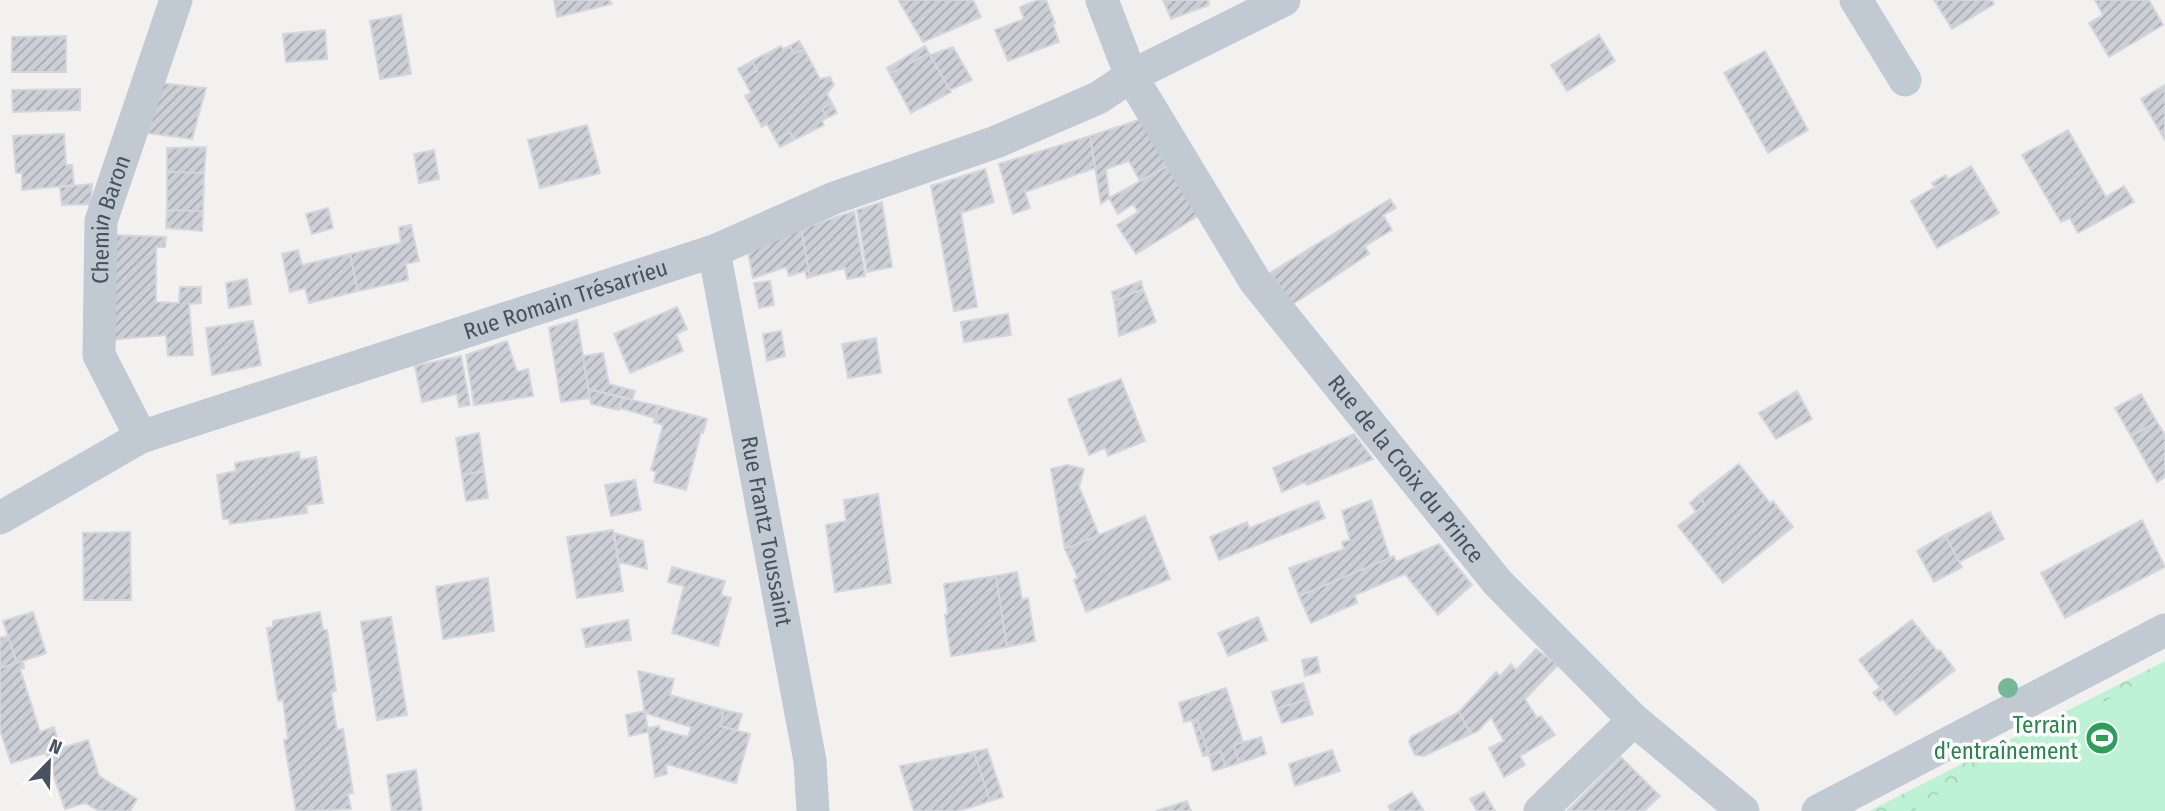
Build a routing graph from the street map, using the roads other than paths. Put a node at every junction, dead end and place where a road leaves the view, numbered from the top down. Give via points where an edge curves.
1 (176, 0) edge
2 (1102, 0) edge
3 (1284, 0) edge
4 (1856, 0) edge
5 (1131, 76) junction
6 (1905, 80) dead end
7 (713, 251) junction
8 (141, 437) junction
9 (0, 518) edge
10 (2165, 630) edge
11 (1634, 720) junction
12 (813, 811) edge
13 (1540, 811) edge
14 (1743, 811) edge
15 (1818, 811) edge

1 - 8 street, Chemin Baron via 101,220 99,355
2 - 5 street, Rue de la Croix du Prince
3 - 5 street, Rue Romain Trésarrieu
4 - 6 street
5 - 7 street, Rue Romain Trésarrieu via 1098,98 996,142 834,198
5 - 11 street, Rue de la Croix du Prince via 1255,281 1498,583
7 - 8 street, Rue Romain Trésarrieu
7 - 12 street, Rue Frantz Toussaint via 810,761
8 - 9 street, Rue Romain Trésarrieu
10 - 15 street
11 - 13 street
11 - 14 street, Rue de la Croix du Prince

